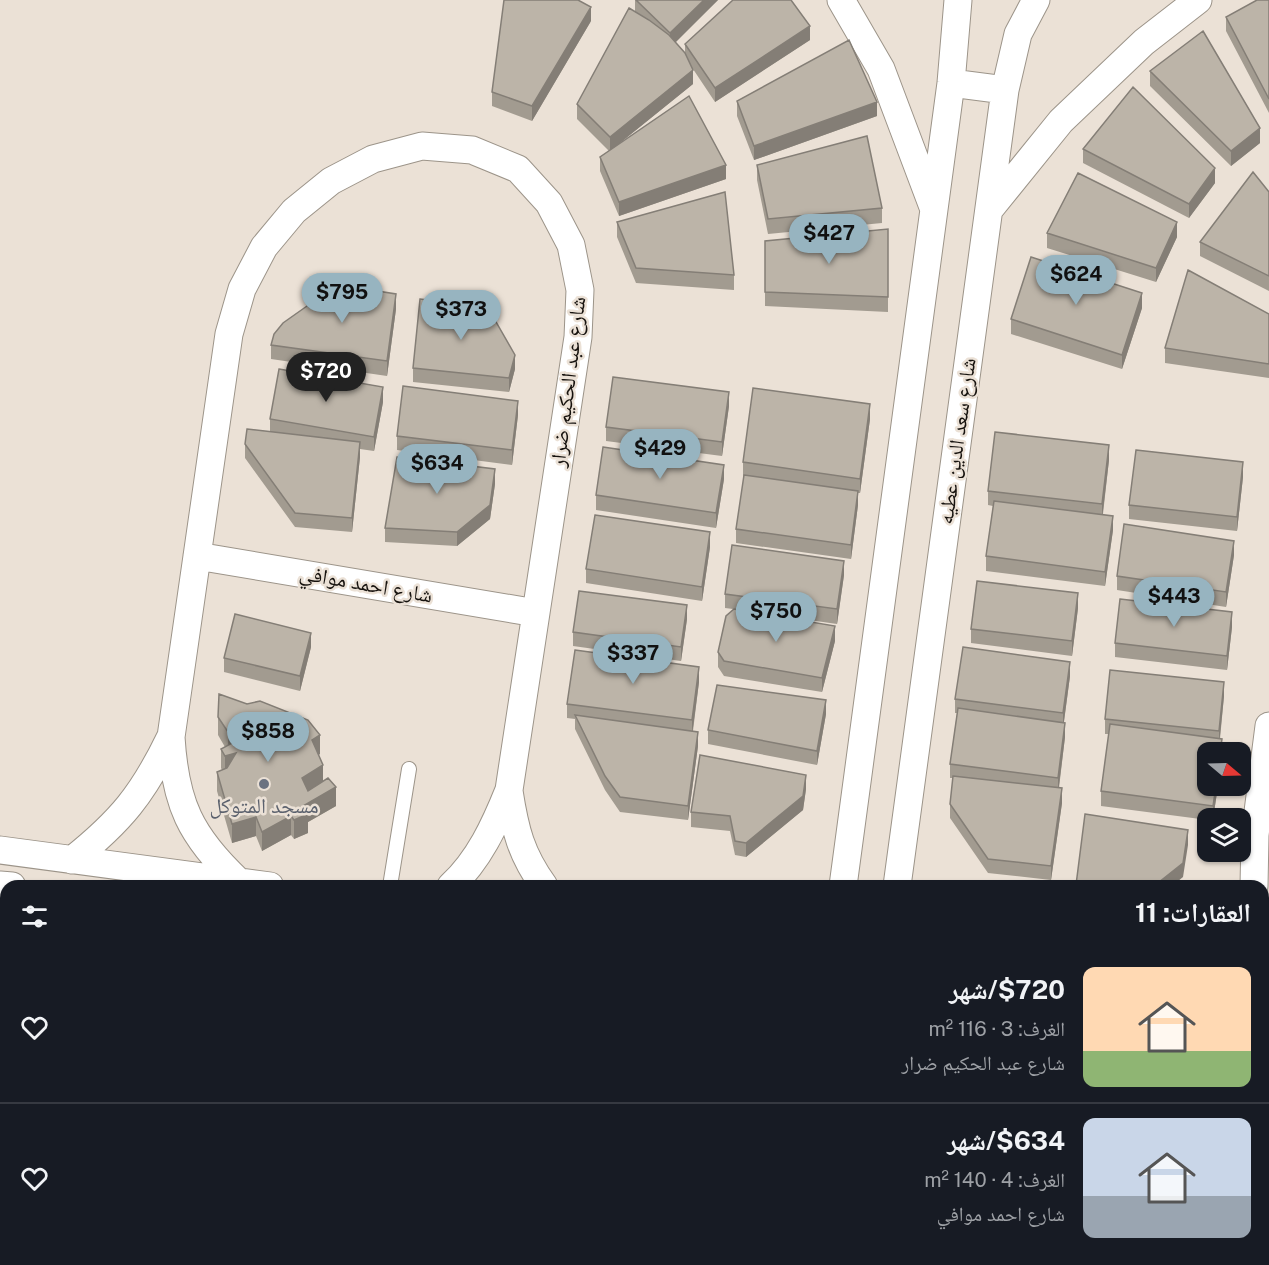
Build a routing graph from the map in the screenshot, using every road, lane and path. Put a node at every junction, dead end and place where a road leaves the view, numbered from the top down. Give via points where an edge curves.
1 (841, 0) edge
2 (958, 0) edge
3 (1036, 0) edge
4 (1198, 0) edge
5 (951, 83) junction
6 (1005, 90) junction
7 (934, 208) junction
8 (988, 210) junction
9 (197, 556) junction
10 (536, 613) junction
11 (1269, 726) edge
12 (171, 736) junction
13 (409, 769) dead end
14 (509, 790) junction
15 (1254, 835) junction
16 (0, 850) edge
17 (72, 860) junction
18 (224, 880) edge
19 (237, 880) edge
20 (391, 880) edge
21 (456, 880) edge
22 (539, 880) edge
23 (840, 880) edge
24 (900, 880) edge
25 (1237, 880) edge
26 (1254, 880) edge

1 - 7 street via 881,69
2 - 5 street
3 - 6 street, شارع سعد الدين عطيه via 1018,34
4 - 8 street via 1144,42 1061,121
5 - 6 street
5 - 7 street
6 - 8 street, شارع سعد الدين عطيه
7 - 23 street
8 - 24 street, شارع سعد الدين عطيه
9 - 10 street, شارع احمد موافي
9 - 10 street, شارع عبد الحكيم ضرار via 229,334 242,289 264,247 294,211 331,181 373,159 422,146 472,150 518,169 549,203 571,245 580,291 578,337
9 - 12 street, شارع عبد الحكيم ضرار
10 - 14 street, شارع عبد الحكيم ضرار
11 - 15 street
12 - 17 street, شارع عبد الحكيم ضرار via 131,806
12 - 19 street, شارع عبد الحكيم ضرار via 173,770 181,802 214,859
13 - 20 lane
14 - 21 street, شارع عبد الحكيم ضرار via 477,855
14 - 22 street, شارع عبد الحكيم ضرار via 516,831
15 - 25 street
15 - 26 street
16 - 17 street
17 - 18 street

